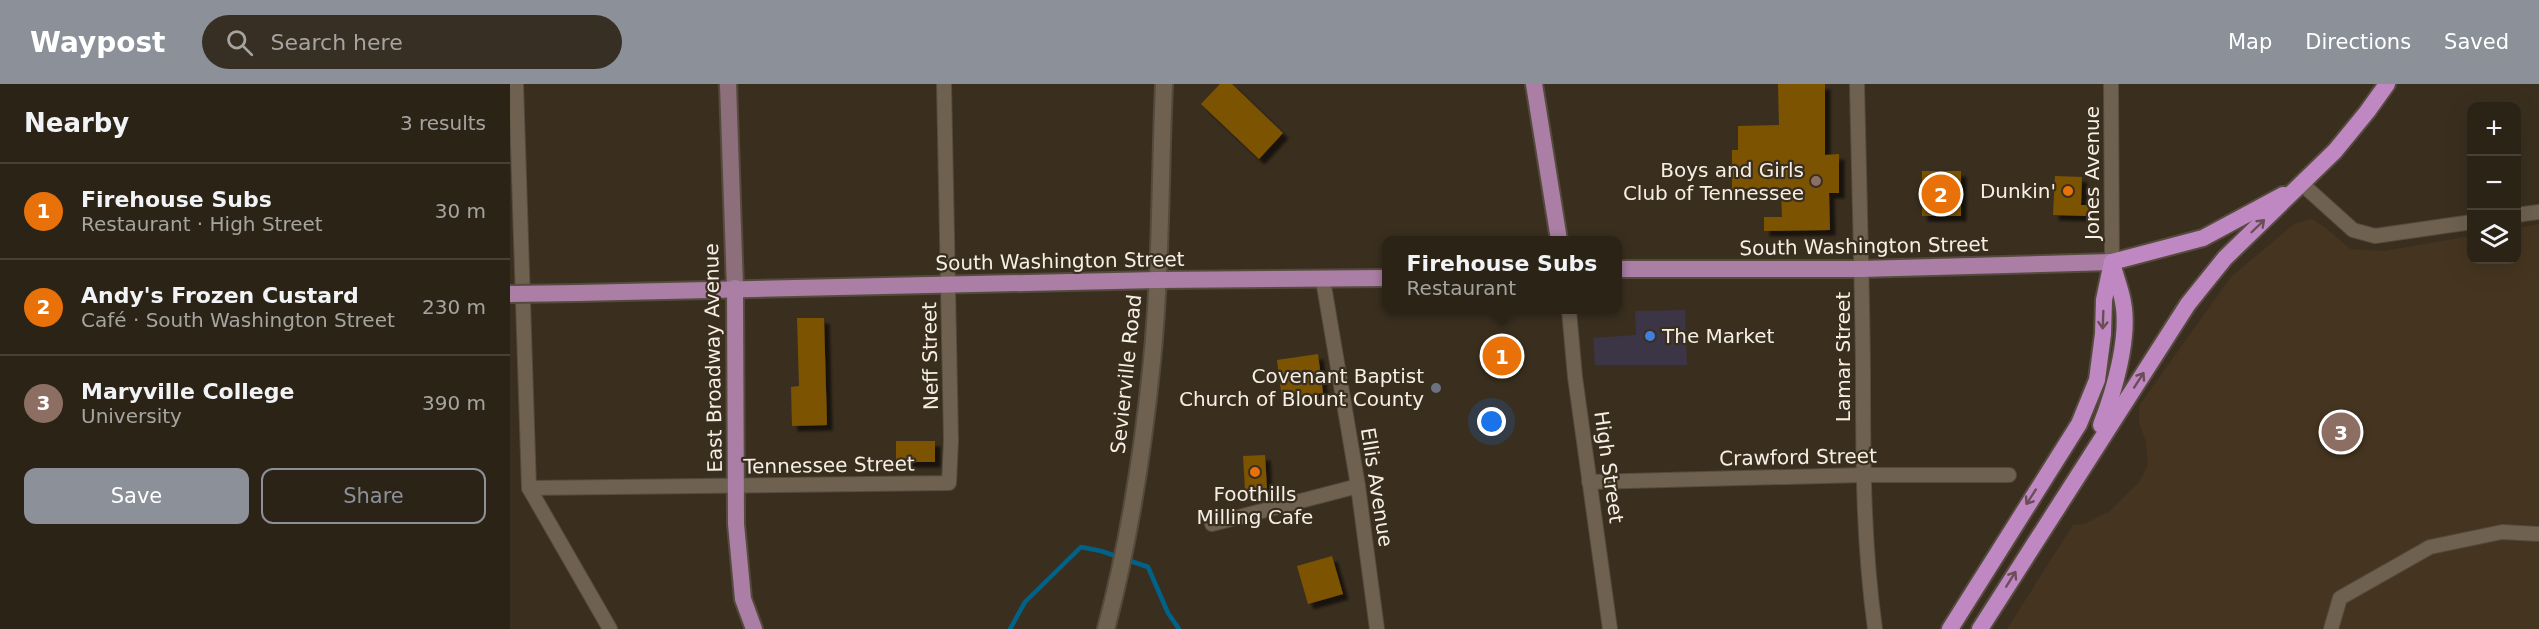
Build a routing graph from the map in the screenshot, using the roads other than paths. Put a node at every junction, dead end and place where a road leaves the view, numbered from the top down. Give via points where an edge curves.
1 (516, 84) edge
2 (728, 84) edge
3 (944, 84) edge
4 (1164, 84) edge
5 (1534, 84) edge
6 (1857, 84) edge
7 (2111, 84) edge
8 (2387, 84) edge
9 (2302, 184) junction
10 (2539, 212) edge
11 (2521, 214) edge
12 (2467, 223) edge
13 (1558, 236) edge
14 (2112, 262) junction
15 (1622, 269) edge
16 (1862, 269) junction
17 (1382, 278) edge
18 (1156, 280) junction
19 (1323, 280) junction
20 (948, 284) junction
21 (735, 288) junction
22 (510, 294) edge
23 (1570, 314) edge
24 (2087, 460) junction
25 (1863, 475) junction
26 (2009, 475) dead end
27 (1589, 482) junction
28 (949, 483) joint
29 (735, 485) junction
30 (1358, 486) junction
31 (529, 488) junction
32 (1212, 524) dead end
33 (2539, 534) edge
34 (610, 629) edge
35 (754, 629) edge
36 (1106, 629) edge
37 (1377, 629) edge
38 (1610, 629) edge
39 (1875, 629) edge
40 (1950, 629) edge
41 (1980, 629) edge
42 (2331, 629) edge

1 - 31 street
2 - 21 main road, East Broadway Avenue
3 - 20 street, Neff Street
4 - 18 street, Sevierville Road
5 - 13 main road
6 - 16 street, Lamar Street
7 - 14 street, Jones Avenue
8 - 9 highway via 2355,128
9 - 12 street via 2353,230 2375,236
9 - 14 highway via 2203,238
24 -> 9 highway via 2188,304 2225,258
10 - 11 street
14 - 16 main road, South Washington Street
14 - 24 highway via 2124,304 2122,355 2109,405
14 -> 40 highway via 2104,300 2097,380 2079,424
15 - 16 main road, South Washington Street
16 - 25 street, Lamar Street
17 - 19 main road, South Washington Street
18 - 19 main road, South Washington Street
18 - 20 main road, South Washington Street
18 - 36 street, Sevierville Road via 1152,360 1132,513
19 - 30 street, Ellis Avenue
20 - 21 main road, South Washington Street
20 - 28 street, Neff Street
21 - 22 main road, South Washington Street, bridge
21 - 29 main road, East Broadway Avenue
23 - 27 street, High Street
41 -> 24 highway
25 - 26 street, Crawford Street
25 - 27 street, Crawford Street
25 - 39 street, Lamar Street
27 - 38 street, High Street
28 - 29 street, Tennessee Street
29 - 31 street, Tennessee Street
29 - 35 main road, East Broadway Avenue via 743,599
30 - 32 street
30 - 37 street, Ellis Avenue
31 - 34 street
33 - 42 street via 2502,532 2430,548 2340,598

